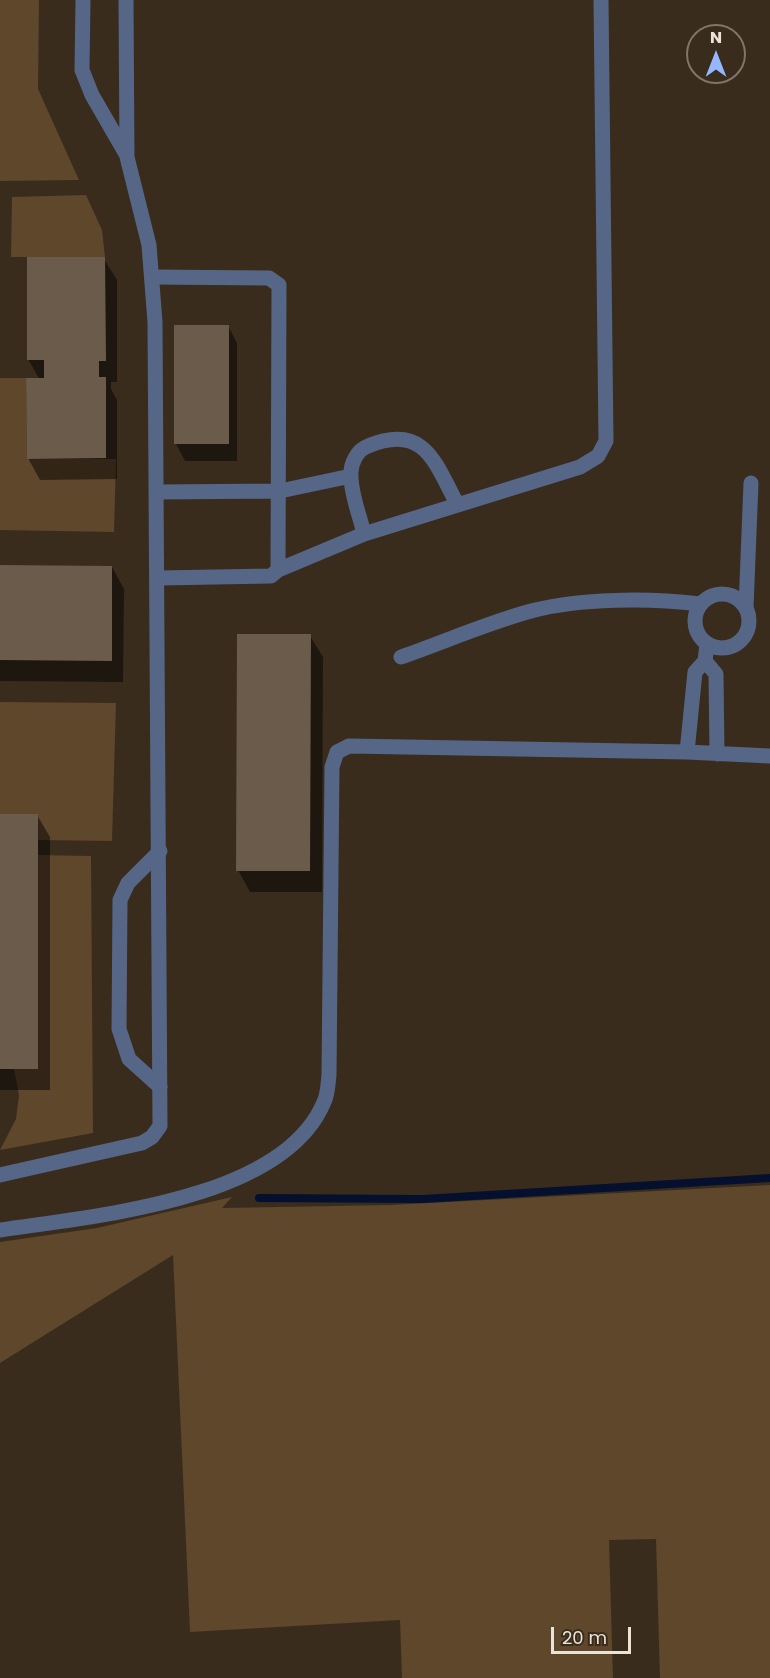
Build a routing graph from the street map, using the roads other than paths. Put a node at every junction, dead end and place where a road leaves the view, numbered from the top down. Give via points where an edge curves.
1 (83, 0) edge
2 (126, 0) edge
3 (601, 0) edge
4 (127, 157) junction
5 (152, 277) junction
6 (351, 476) junction
7 (751, 483) dead end
8 (280, 491) junction
9 (157, 492) junction
10 (457, 504) junction
11 (364, 534) junction
12 (278, 570) junction
13 (159, 578) junction
14 (700, 604) junction
15 (746, 608) junction
16 (707, 644) junction
17 (401, 657) dead end
18 (705, 661) junction
19 (687, 752) junction
20 (717, 754) junction
21 (770, 756) edge
22 (160, 850) junction
23 (160, 1087) junction
24 (0, 1175) edge
25 (0, 1230) edge

1 - 4 street via 82,70
2 - 4 street
3 - 10 street via 606,441 598,456 580,467
4 - 5 street via 149,245
5 - 8 street via 269,278 279,285
5 - 9 street
6 - 8 street
6 - 10 street via 354,459 364,447 389,438 408,439 434,461
6 - 11 street
7 - 15 street
8 - 9 street
8 - 12 street
9 - 13 street
10 - 11 street
11 - 12 street
12 - 13 street via 261,578
13 - 22 street
14 - 15 street via 709,597 729,595
14 - 16 street via 694,618 697,633
14 - 17 street via 661,600 557,606 531,611
15 - 16 street via 747,629 734,645
16 - 18 street
18 - 19 street via 695,672
18 - 20 street via 716,674
19 - 20 street
19 - 25 street via 349,746 337,752 332,767 329,1075 324,1101 308,1127 287,1149 247,1173 207,1190 160,1204
20 - 21 street
22 - 23 street
22 - 23 street via 128,883 120,900 119,1029 129,1059
23 - 24 street via 160,1126 142,1143

